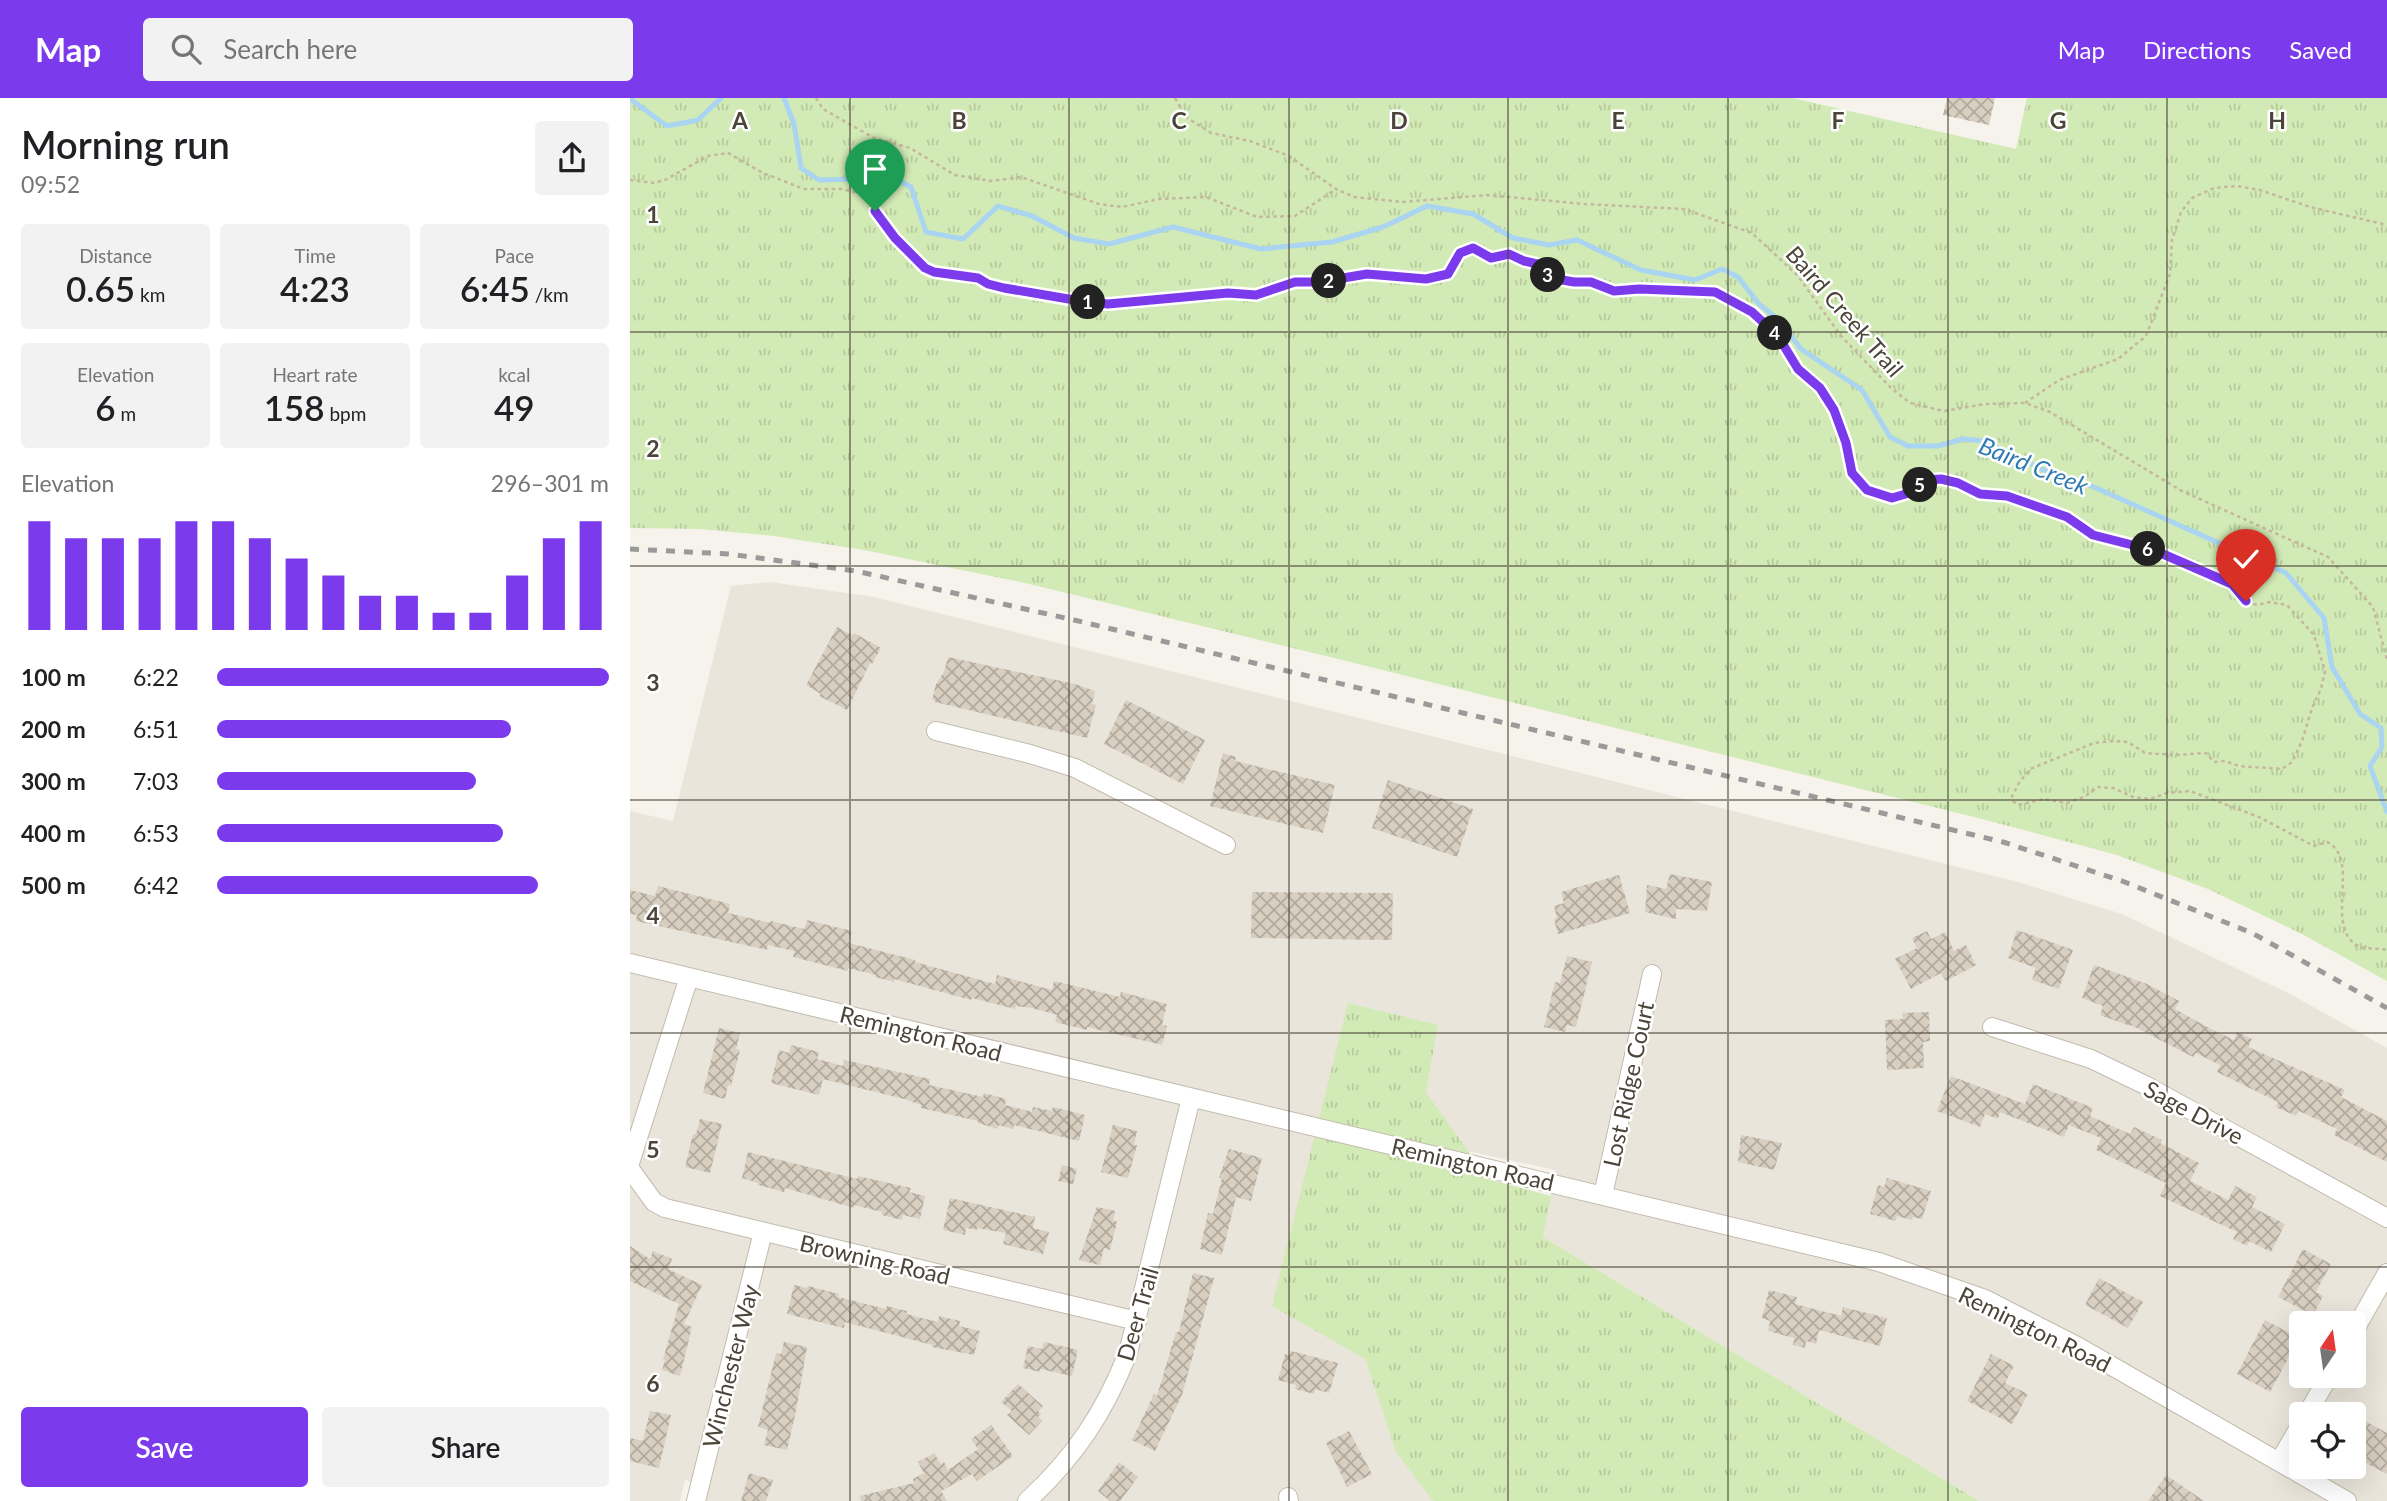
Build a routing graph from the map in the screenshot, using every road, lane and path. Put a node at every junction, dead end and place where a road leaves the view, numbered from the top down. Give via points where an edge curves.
1 (816, 98) edge
2 (1175, 98) edge
3 (630, 180) edge
4 (1336, 189) junction
5 (2387, 225) edge
6 (2025, 403) junction
7 (2387, 660) edge
8 (936, 731) dead end
9 (1226, 845) dead end
10 (2387, 950) edge
11 (630, 963) edge
12 (1652, 974) dead end
13 (689, 977) junction
14 (1992, 1027) dead end
15 (1191, 1098) junction
16 (630, 1163) edge
17 (630, 1169) edge
18 (1603, 1195) junction
19 (2387, 1218) edge
20 (763, 1232) junction
21 (2387, 1273) edge
22 (2365, 1311) edge
23 (1138, 1321) junction
24 (2289, 1445) edge
25 (2279, 1462) junction
26 (696, 1501) edge
27 (1027, 1501) edge
28 (2347, 1501) edge

1 - 4 path via 823,109 874,138 910,148 955,175 991,181 1021,177 1099,204 1122,207 1159,199 1206,197 1257,217 1295,216
2 - 4 path, Baird Creek Trail via 1186,117 1210,133 1250,141 1289,156
3 - 10 path via 665,180 708,156 728,153 804,189 842,189 871,196 875,211 895,238 934,272 1086,302 1256,295 1295,282 1367,274 1426,279 1448,274 1460,253 1473,248 1491,258 1509,254 1537,264 1551,278 1591,282 1614,291 1715,292 1752,312 1778,336 1798,369 1820,388 1834,410 1852,473 1867,490 1892,498 1927,480 1941,479 1980,494 2007,496 2067,517 2093,535 2156,551 2232,584 2246,601 2287,605 2314,635 2325,671 2292,762 2282,769 2239,766 2214,762 2206,753 2146,753 2128,742 2094,743 2030,769 2012,796 2013,802 2044,799 2066,803 2098,787 2150,799 2190,792 2259,817 2314,846 2328,842 2342,860 2346,932 2353,943 2365,949
4 - 6 path, Baird Creek Trail via 1354,197 1402,202 1488,195 1684,209 1752,233 1798,276 1841,336 1910,403 1944,411
5 - 6 path via 2237,186 2214,188 2192,198 2181,212 2172,240 2170,274 2146,336 2118,359 2059,380
6 - 7 path, Baird Creek Trail via 2050,412 2182,491 2328,557 2373,607
8 - 9 street via 1075,768
11 - 13 street, Remington Road
12 - 18 street, Lost Ridge Court
13 - 15 street, Remington Road
13 - 16 street
14 - 19 street, Sage Drive via 2091,1059
15 - 18 street, Remington Road
15 - 23 street, Deer Trail
17 - 20 street, Browning Road via 658,1205
18 - 25 street, Remington Road via 1879,1262 1985,1299 2077,1346
20 - 23 street, Browning Road
20 - 26 street, Winchester Way
21 - 22 street
23 - 27 street, Deer Trail via 1113,1391 1093,1426 1069,1459
24 - 25 street
25 - 28 street, Remington Road

